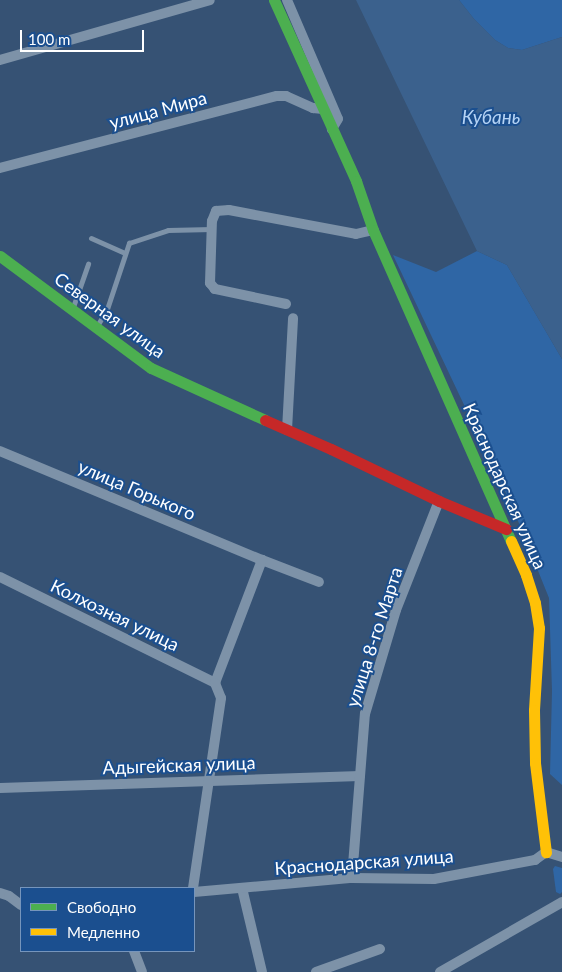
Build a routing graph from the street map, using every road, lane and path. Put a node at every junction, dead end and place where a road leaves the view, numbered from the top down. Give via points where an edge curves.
1 (210, 0) edge
2 (274, 0) edge
3 (286, 0) edge
4 (0, 60) edge
5 (323, 109) junction
6 (332, 129) junction
7 (0, 168) edge
8 (212, 229) junction
9 (373, 230) junction
10 (91, 238) dead end
11 (125, 253) junction
12 (0, 256) edge
13 (88, 264) dead end
14 (286, 304) dead end
15 (72, 310) junction
16 (293, 318) dead end
17 (96, 329) junction
18 (287, 430) junction
19 (0, 450) edge
20 (439, 501) junction
21 (506, 529) junction
22 (262, 560) junction
23 (0, 577) edge
24 (319, 582) dead end
25 (215, 683) junction
26 (360, 776) junction
27 (210, 780) junction
28 (0, 788) edge
29 (546, 852) junction
30 (562, 857) edge
31 (352, 878) junction
32 (193, 887) edge
33 (242, 888) junction
34 (195, 892) edge
35 (0, 894) edge
36 (562, 902) edge
37 (20, 904) edge
38 (380, 950) dead end
39 (134, 952) edge
40 (142, 972) edge
41 (262, 972) edge
42 (316, 972) edge
43 (440, 972) edge

1 - 4 street
2 - 5 street, Краснодарская улица
3 - 6 street via 338,119
5 - 6 street, Краснодарская улица
5 - 7 street, улица Мира via 277,96
6 - 9 street, Краснодарская улица via 356,181
8 - 9 street via 213,215 221,209 356,234
8 - 11 lane via 168,230 129,243
8 - 14 street via 210,283 215,289
9 - 21 street, Краснодарская улица
10 - 11 lane
11 - 17 lane via 107,309
12 - 15 street, Северная улица
13 - 15 lane
15 - 17 street, Северная улица
16 - 18 street
17 - 18 street, Северная улица via 151,368
18 - 20 street, Северная улица
19 - 22 street, улица Горького
20 - 21 street, Северная улица
20 - 26 street, улица 8-го Марта via 396,610 365,714
21 - 29 street, Краснодарская улица via 526,575 539,628 534,763
22 - 24 street, улица Горького
22 - 25 street
23 - 25 street, Колхозная улица
25 - 27 street via 221,698
26 - 27 street, Адыгейская улица
26 - 31 street, улица 8-го Марта
27 - 28 street, Адыгейская улица
27 - 32 street
29 - 30 street
29 - 31 street, Краснодарская улица via 535,860 434,879
31 - 33 street, Краснодарская улица
33 - 34 street, Краснодарская улица
33 - 41 street
35 - 37 street
36 - 43 street
38 - 42 street
39 - 40 street

